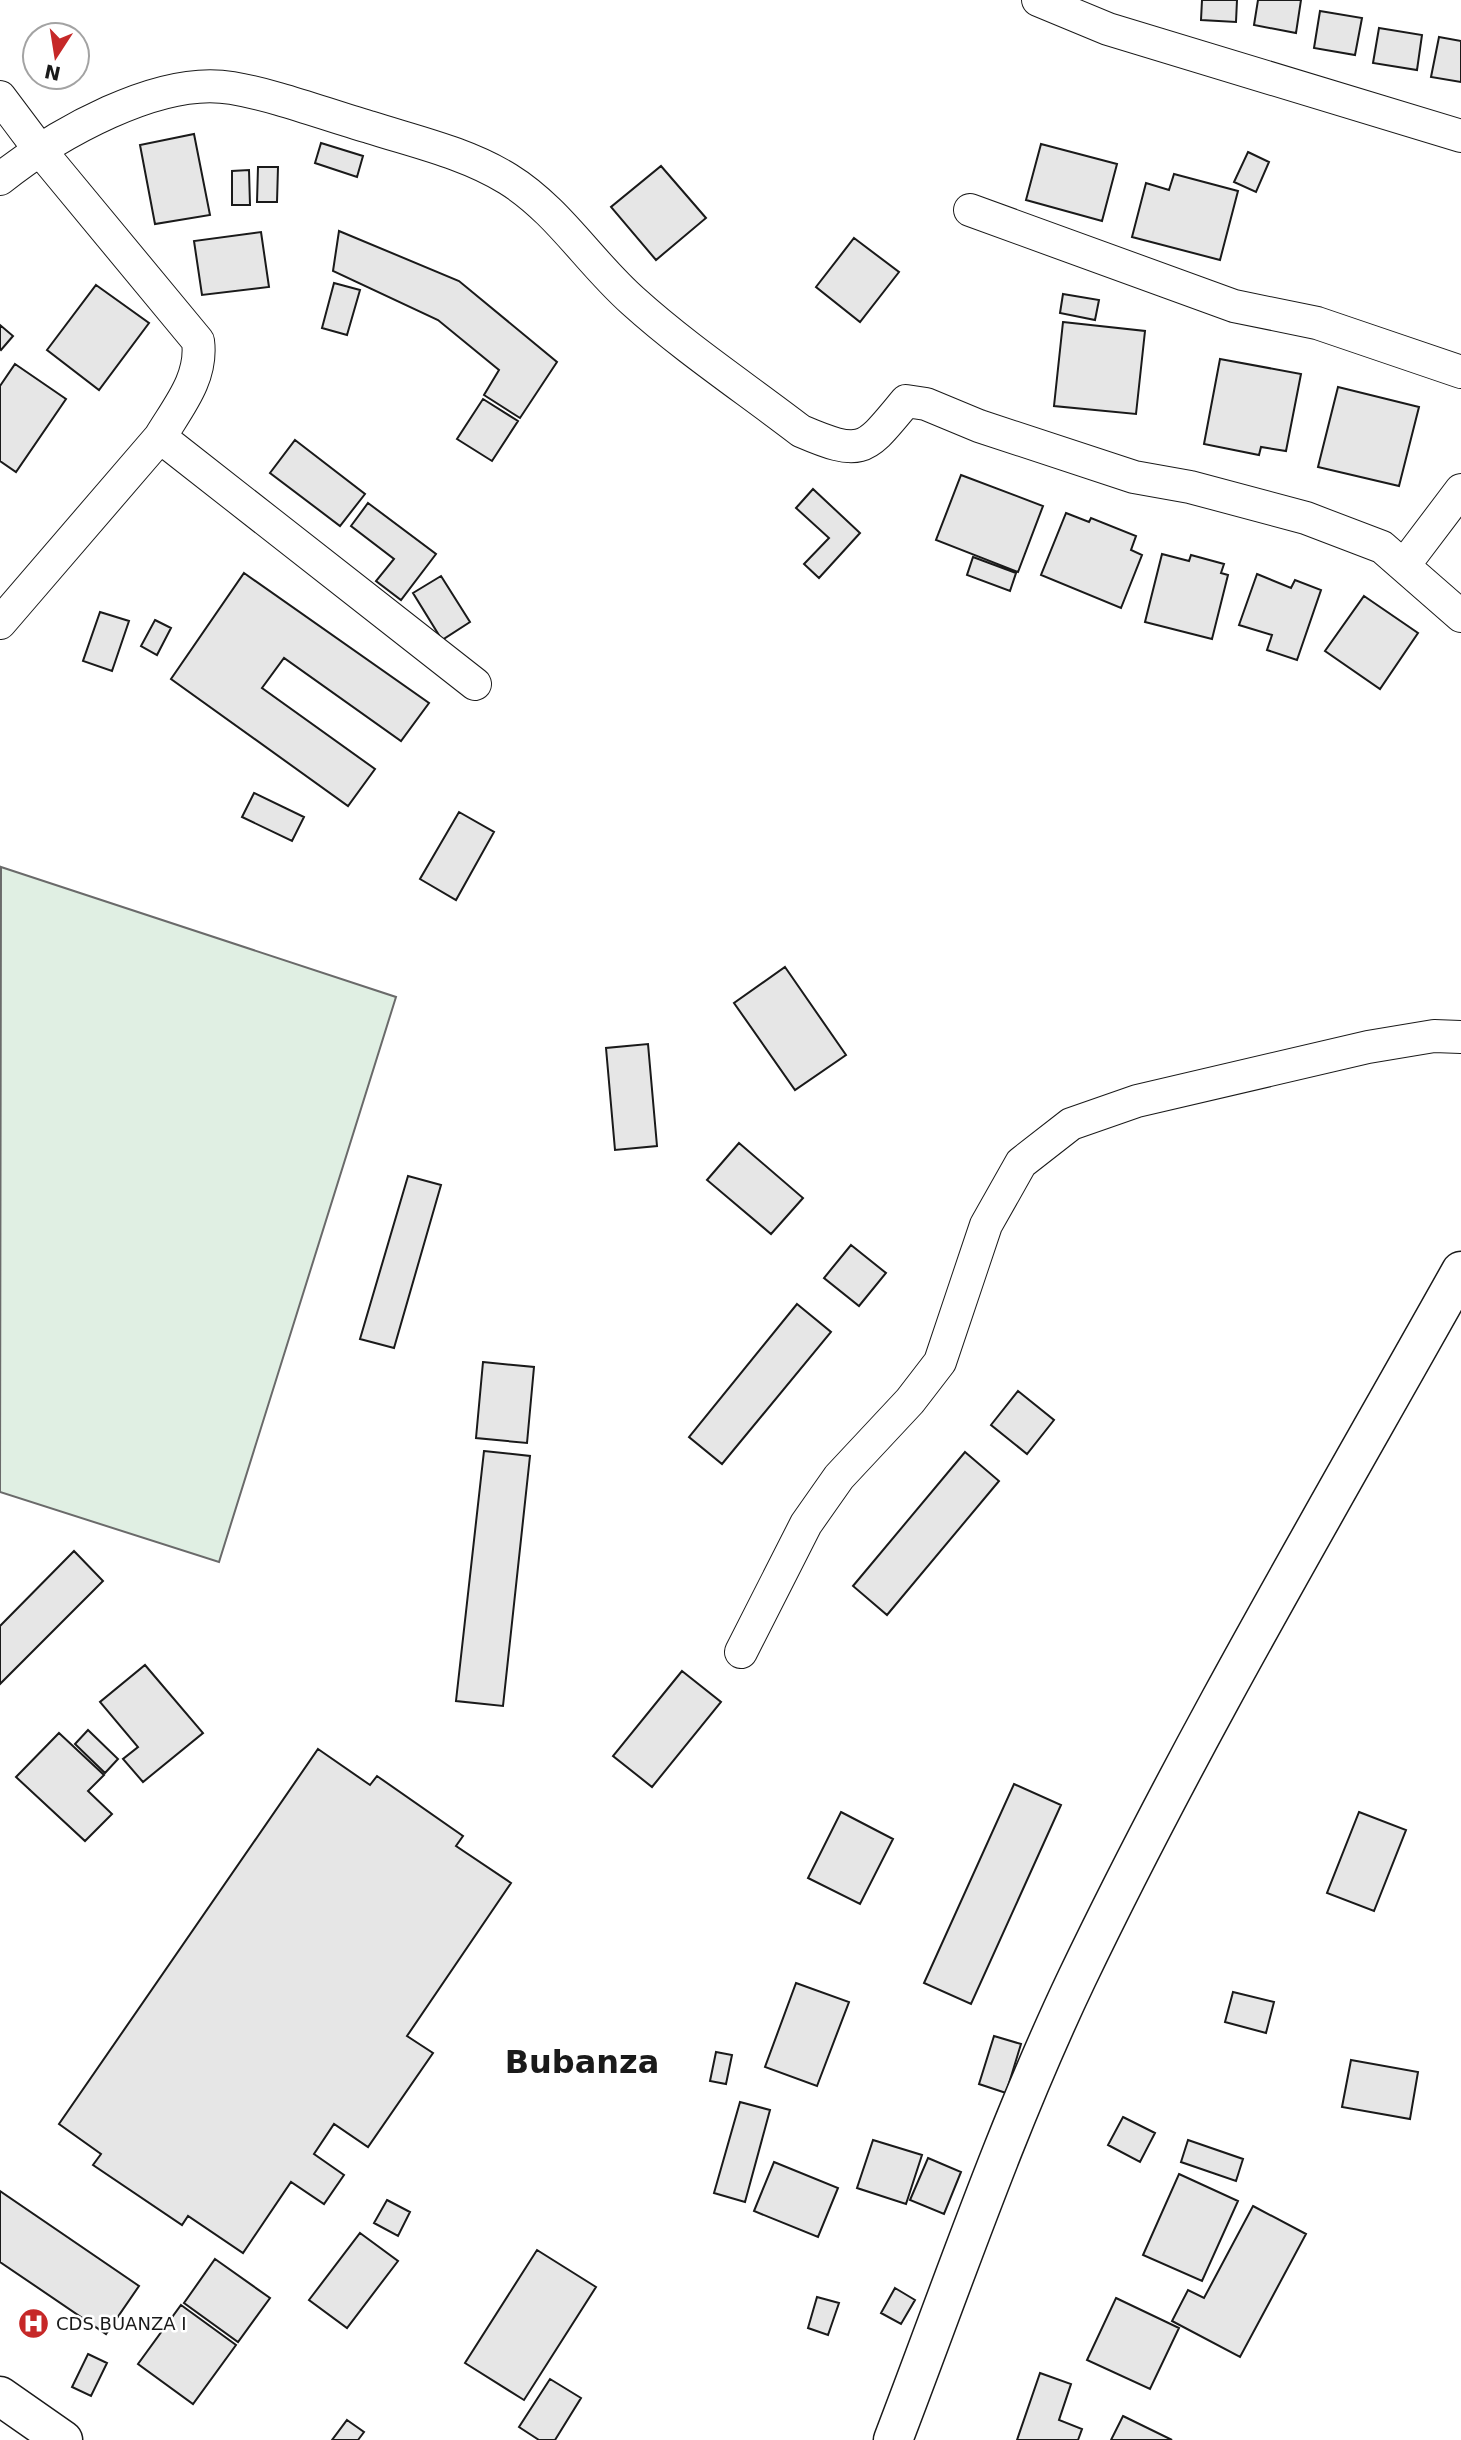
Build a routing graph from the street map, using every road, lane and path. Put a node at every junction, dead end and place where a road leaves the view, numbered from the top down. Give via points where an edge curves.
1 (1038, 0) edge
2 (0, 97) edge
3 (1461, 136) edge
4 (38, 149) junction
5 (0, 179) edge
6 (970, 210) dead end
7 (1461, 372) edge
8 (160, 437) junction
9 (1461, 490) edge
10 (1405, 564) junction
11 (1461, 616) edge
12 (0, 623) edge
13 (475, 684) dead end
14 (1461, 1037) edge
15 (1461, 1271) edge
16 (741, 1652) dead end
17 (0, 2396) edge
18 (63, 2440) edge
19 (893, 2440) edge

1 - 3 street via 1108,29
2 - 4 street
4 - 5 street
4 - 8 street via 198,341 196,375
4 - 10 street via 132,103 177,89 229,87 460,155 508,178 540,202 593,264 634,302 801,431 819,439 851,447 873,442 906,401 926,404 1135,477 1191,486 1306,517 1382,547
6 - 7 street via 1234,306 1317,323
8 - 12 street
8 - 13 street
9 - 10 street
10 - 11 street
14 - 16 street via 1434,1036 1368,1047 1137,1101 1071,1124 1021,1163 986,1226 940,1362 839,1477 806,1524
15 - 19 main road via 1213,1713 1076,1980
17 - 18 main road

